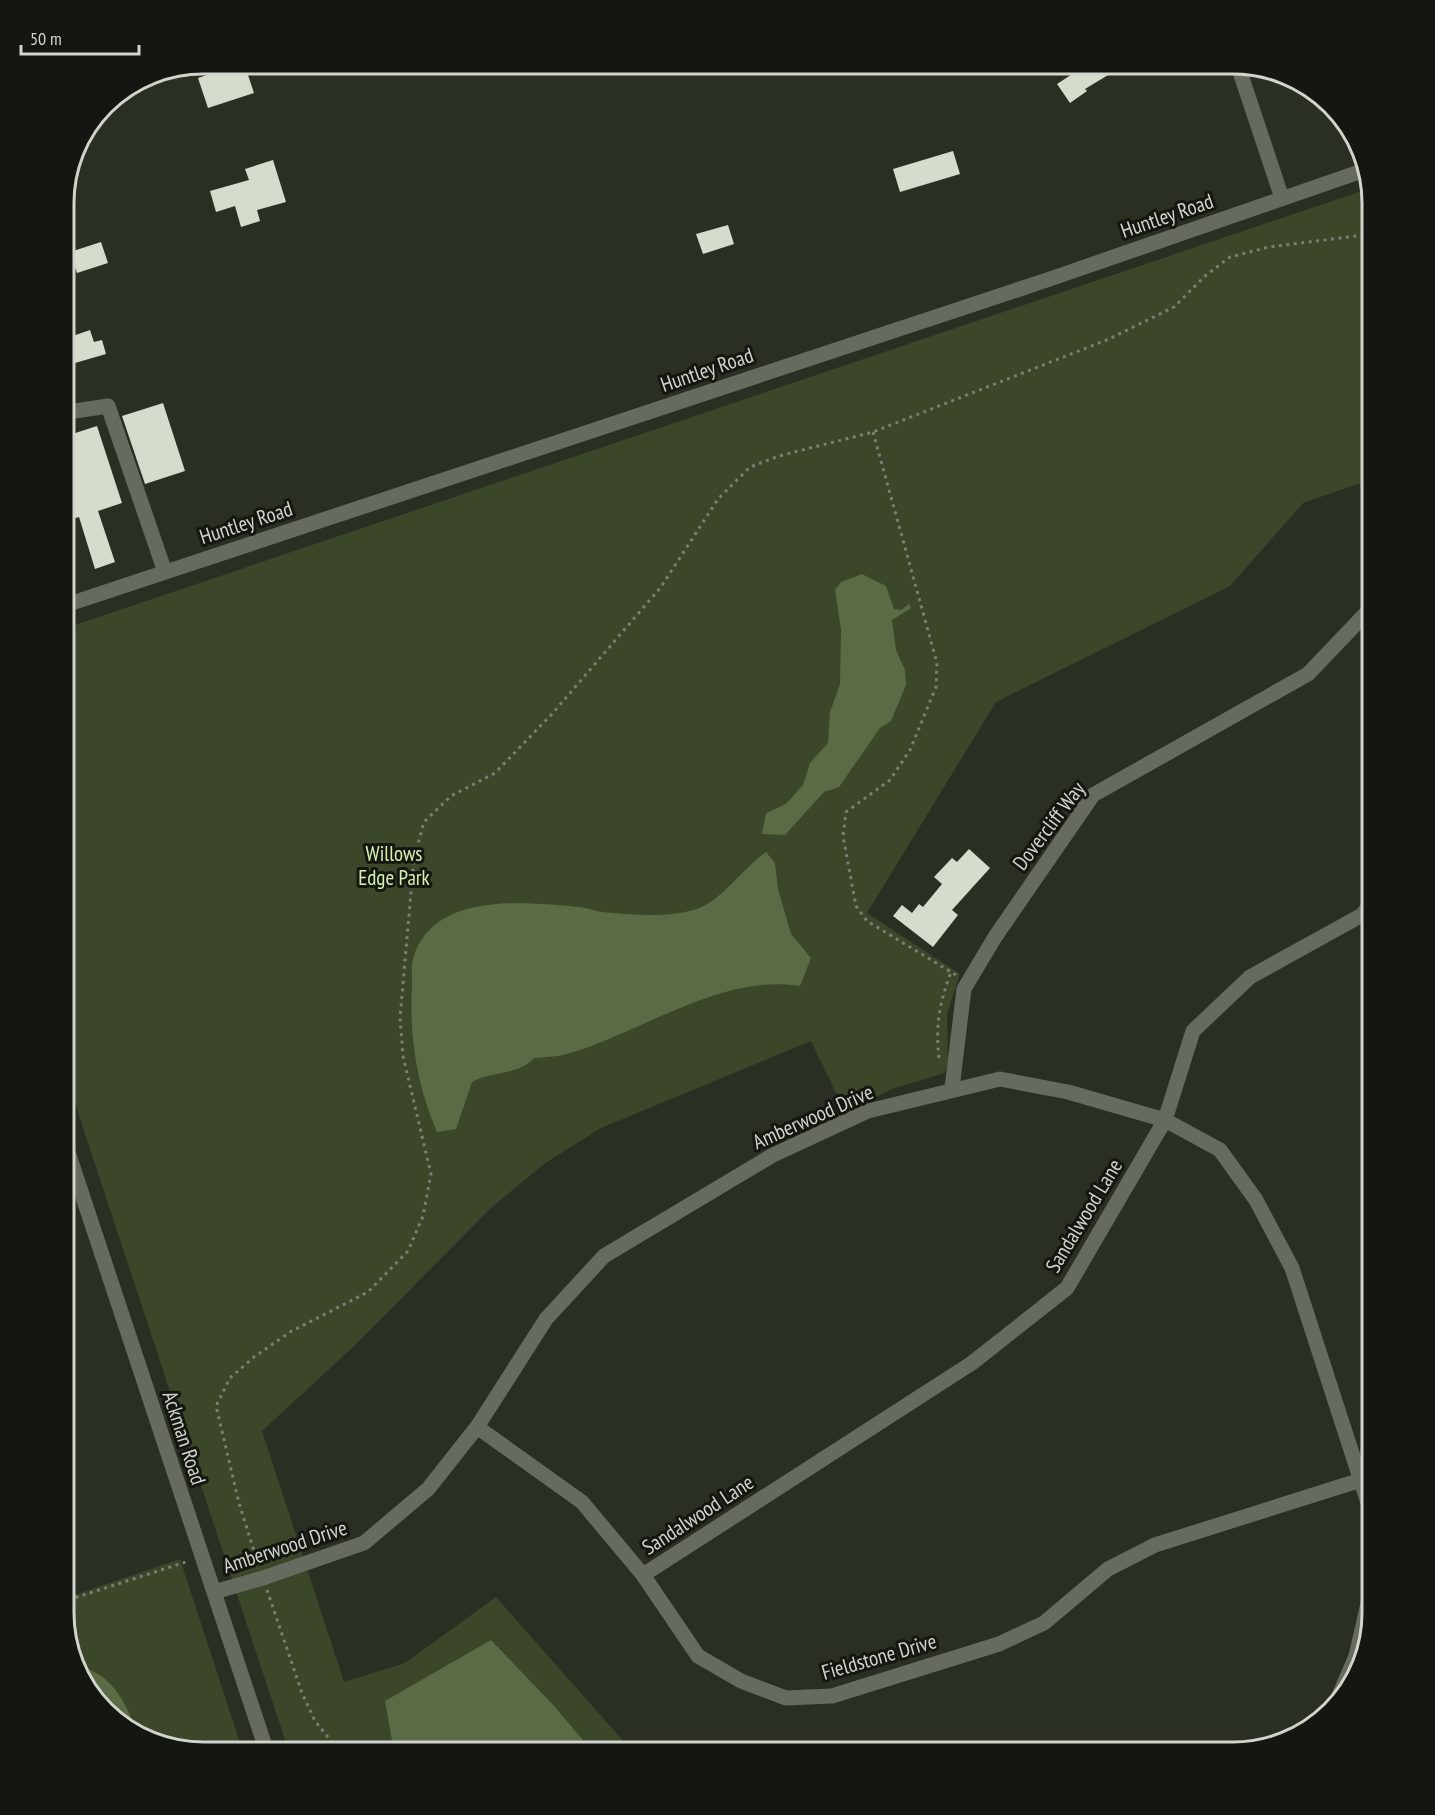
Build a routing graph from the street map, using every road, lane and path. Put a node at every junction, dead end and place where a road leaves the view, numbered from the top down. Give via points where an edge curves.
1 (1241, 74) edge
2 (1358, 172) edge
3 (1282, 198) junction
4 (1362, 235) edge
5 (74, 411) edge
6 (873, 432) junction
7 (165, 572) junction
8 (74, 602) edge
9 (1362, 617) edge
10 (1362, 915) edge
11 (951, 972) junction
12 (968, 982) junction
13 (940, 1059) dead end
14 (952, 1088) junction
15 (1165, 1120) junction
16 (74, 1170) edge
17 (477, 1427) junction
18 (1361, 1480) junction
19 (1362, 1483) edge
20 (202, 1557) junction
21 (643, 1575) junction
22 (263, 1578) junction
23 (214, 1592) junction
24 (74, 1598) edge
25 (264, 1742) edge
26 (332, 1742) edge

1 - 3 street
2 - 3 street, Huntley Road
3 - 7 street, Huntley Road via 1047,280
4 - 6 path via 1269,247 1230,257 1174,307 1109,339
5 - 7 street via 108,406
6 - 11 path via 937,663 936,687 910,750 891,780 846,812 843,836 856,906 867,921
6 - 22 path via 750,467 718,498 661,587 552,714 495,773 451,796 424,822 414,858 400,1018 403,1056 431,1174 423,1216 408,1251 368,1292 290,1332 254,1358 230,1378 216,1406 239,1503
7 - 8 street, Huntley Road
9 - 12 street, Dovercliff Way via 1308,674 1093,795
10 - 15 street, Sandalwood Lane via 1250,977 1194,1031
11 - 12 path
11 - 13 path via 939,1004
12 - 14 street, Dovercliff Way
14 - 15 street, Amberwood Drive via 1000,1079 1068,1092
14 - 17 street, Amberwood Drive via 868,1111 773,1155 604,1256 546,1319
15 - 18 street, Amberwood Drive via 1220,1150 1256,1200 1292,1268
15 - 21 street, Sandalwood Lane via 1066,1288 972,1363
16 - 20 street, Ackman Road
17 - 21 street, Fieldstone Drive via 582,1502
17 - 22 street, Amberwood Drive via 428,1489 364,1543
18 - 19 street, Amberwood Drive
18 - 21 street, Fieldstone Drive via 1155,1545 1108,1569 1044,1623 999,1644 831,1696 786,1698 741,1681 698,1656
20 - 23 street, Ackman Road
20 - 24 path
22 - 23 street, Amberwood Drive
22 - 26 path via 302,1693 315,1721
23 - 25 street, Ackman Road

